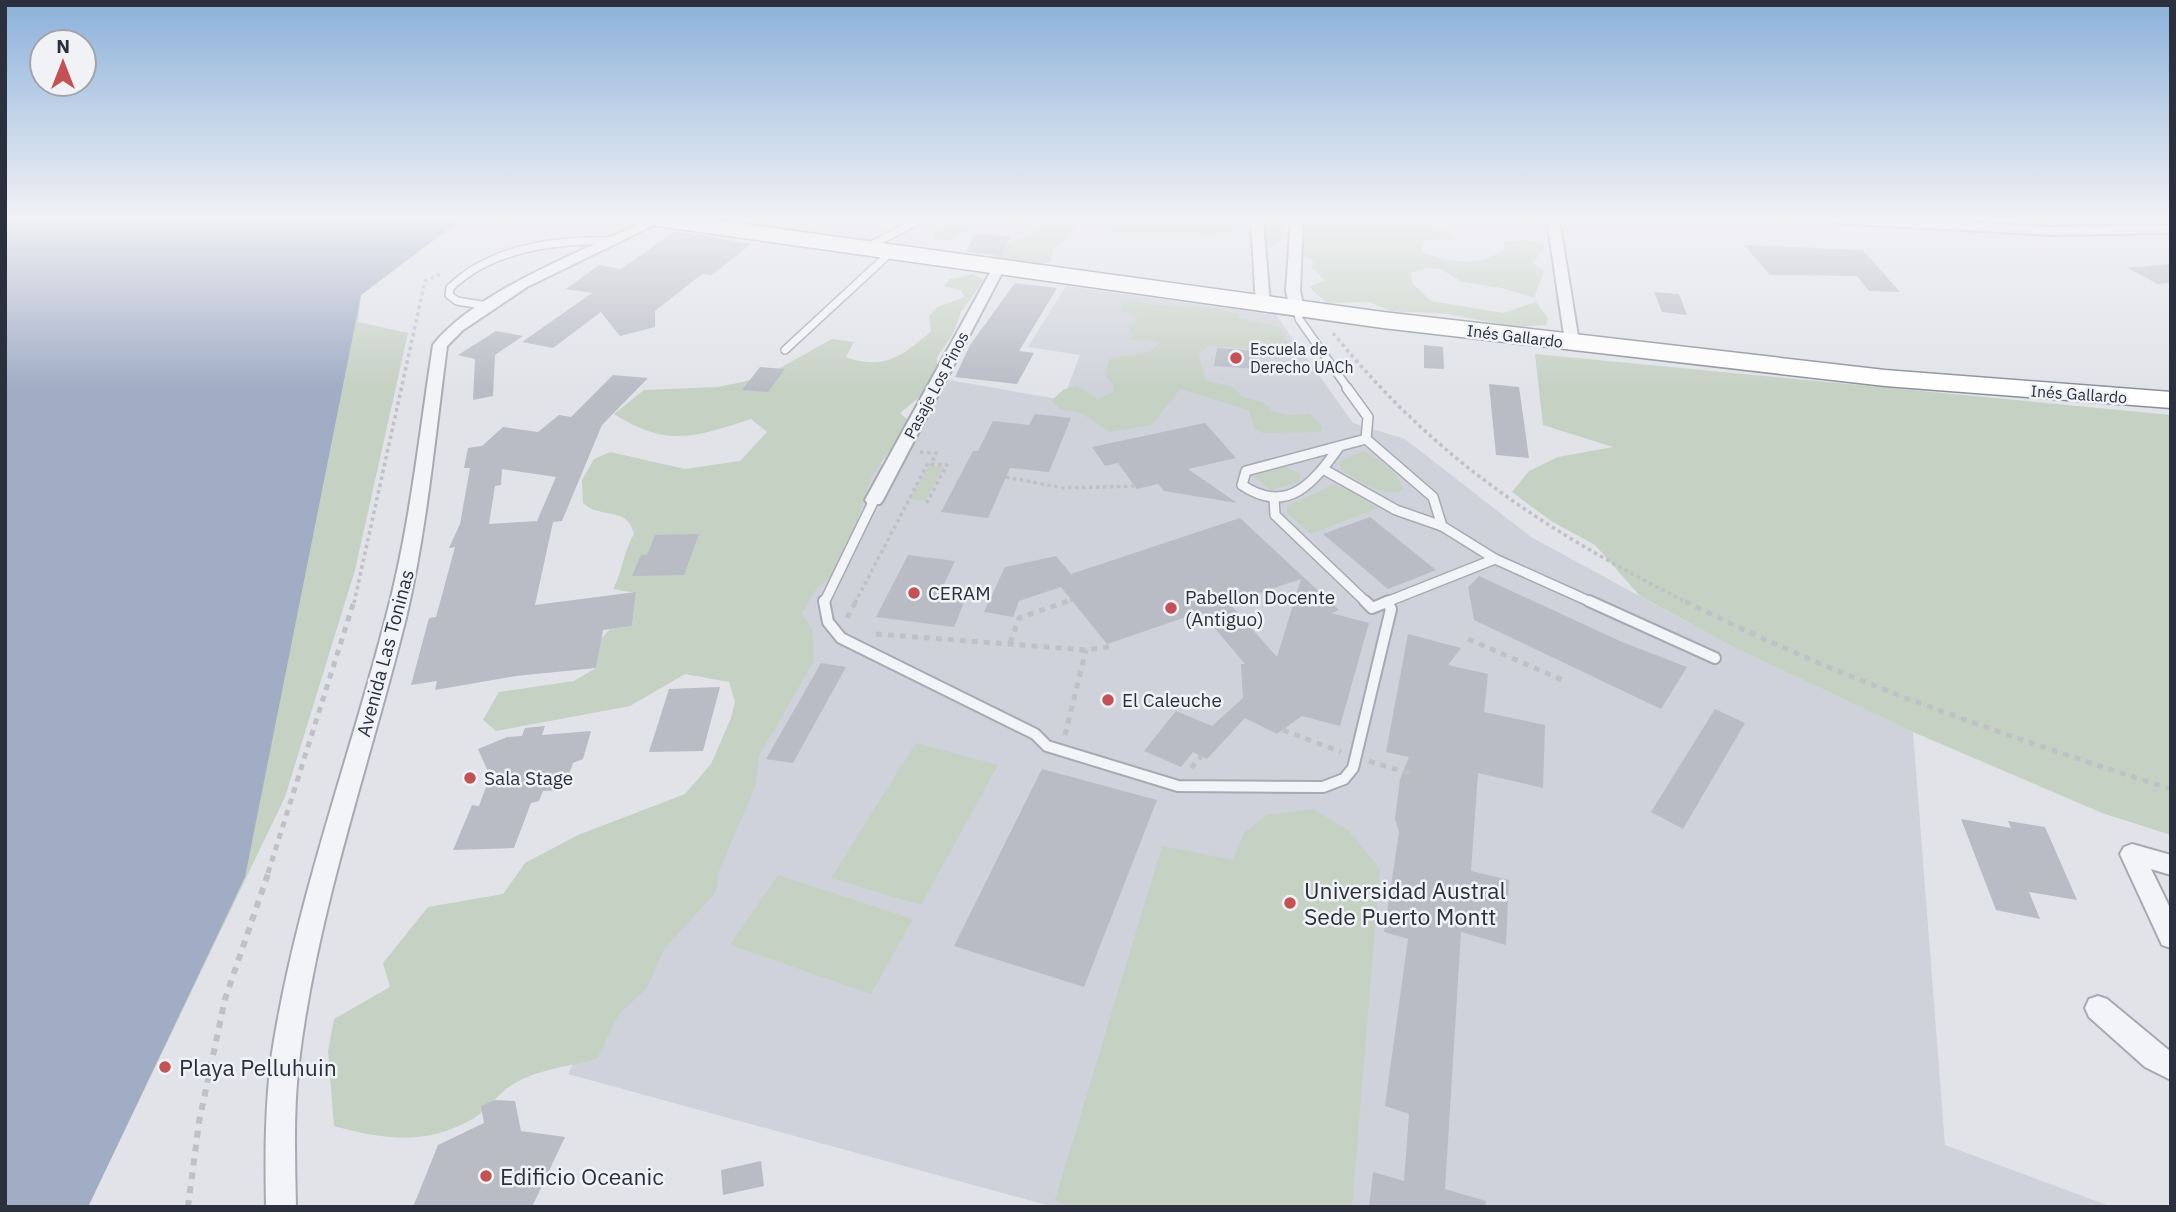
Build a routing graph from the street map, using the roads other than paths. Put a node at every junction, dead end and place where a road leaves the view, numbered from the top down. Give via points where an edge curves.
1 (467, 276) edge
2 (539, 276) edge
3 (866, 276) edge
4 (994, 276) edge
5 (1046, 276) edge
6 (1261, 276) edge
7 (1294, 276) edge
8 (1562, 276) edge
9 (1263, 305) junction
10 (488, 306) junction
11 (1307, 311) junction
12 (1572, 342) junction
13 (785, 350) dead end
14 (2171, 400) edge
15 (1366, 439) junction
16 (1339, 447) junction
17 (1323, 469) junction
18 (1274, 498) junction
19 (874, 500) joint
20 (1442, 526) junction
21 (1495, 559) junction
22 (1387, 602) junction
23 (1714, 658) dead end
24 (2171, 865) edge
25 (2171, 937) edge
26 (2098, 1008) dead end
27 (2171, 1067) edge
28 (281, 1207) edge

1 - 10 lane via 450,288 449,295 457,301
2 - 10 street, Avenida Las Toninas
3 - 13 lane
4 - 19 street, Pasaje Los Pinos
5 - 9 highway, Inés Gallardo
6 - 9 street
7 - 11 street via 1293,290
8 - 12 street
9 - 11 highway, Inés Gallardo
10 - 28 street, Avenida Las Toninas via 440,345 406,576 296,979 278,1140
11 - 12 highway, Inés Gallardo
11 - 15 lane via 1299,319 1368,417
12 - 14 highway, Inés Gallardo via 1885,378
15 - 16 lane
15 - 20 lane via 1433,496
16 - 17 lane
16 - 18 lane via 1246,471 1242,485 1253,495
17 - 18 lane via 1312,484
17 - 20 lane via 1396,510
18 - 22 lane via 1275,516 1372,608
19 - 22 lane via 824,601 830,629 1035,734 1047,746 1178,786 1300,788 1323,787 1344,779 1353,768 1391,609
20 - 21 lane
21 - 22 lane
21 - 23 lane
24 - 25 street via 2132,854
26 - 27 street

